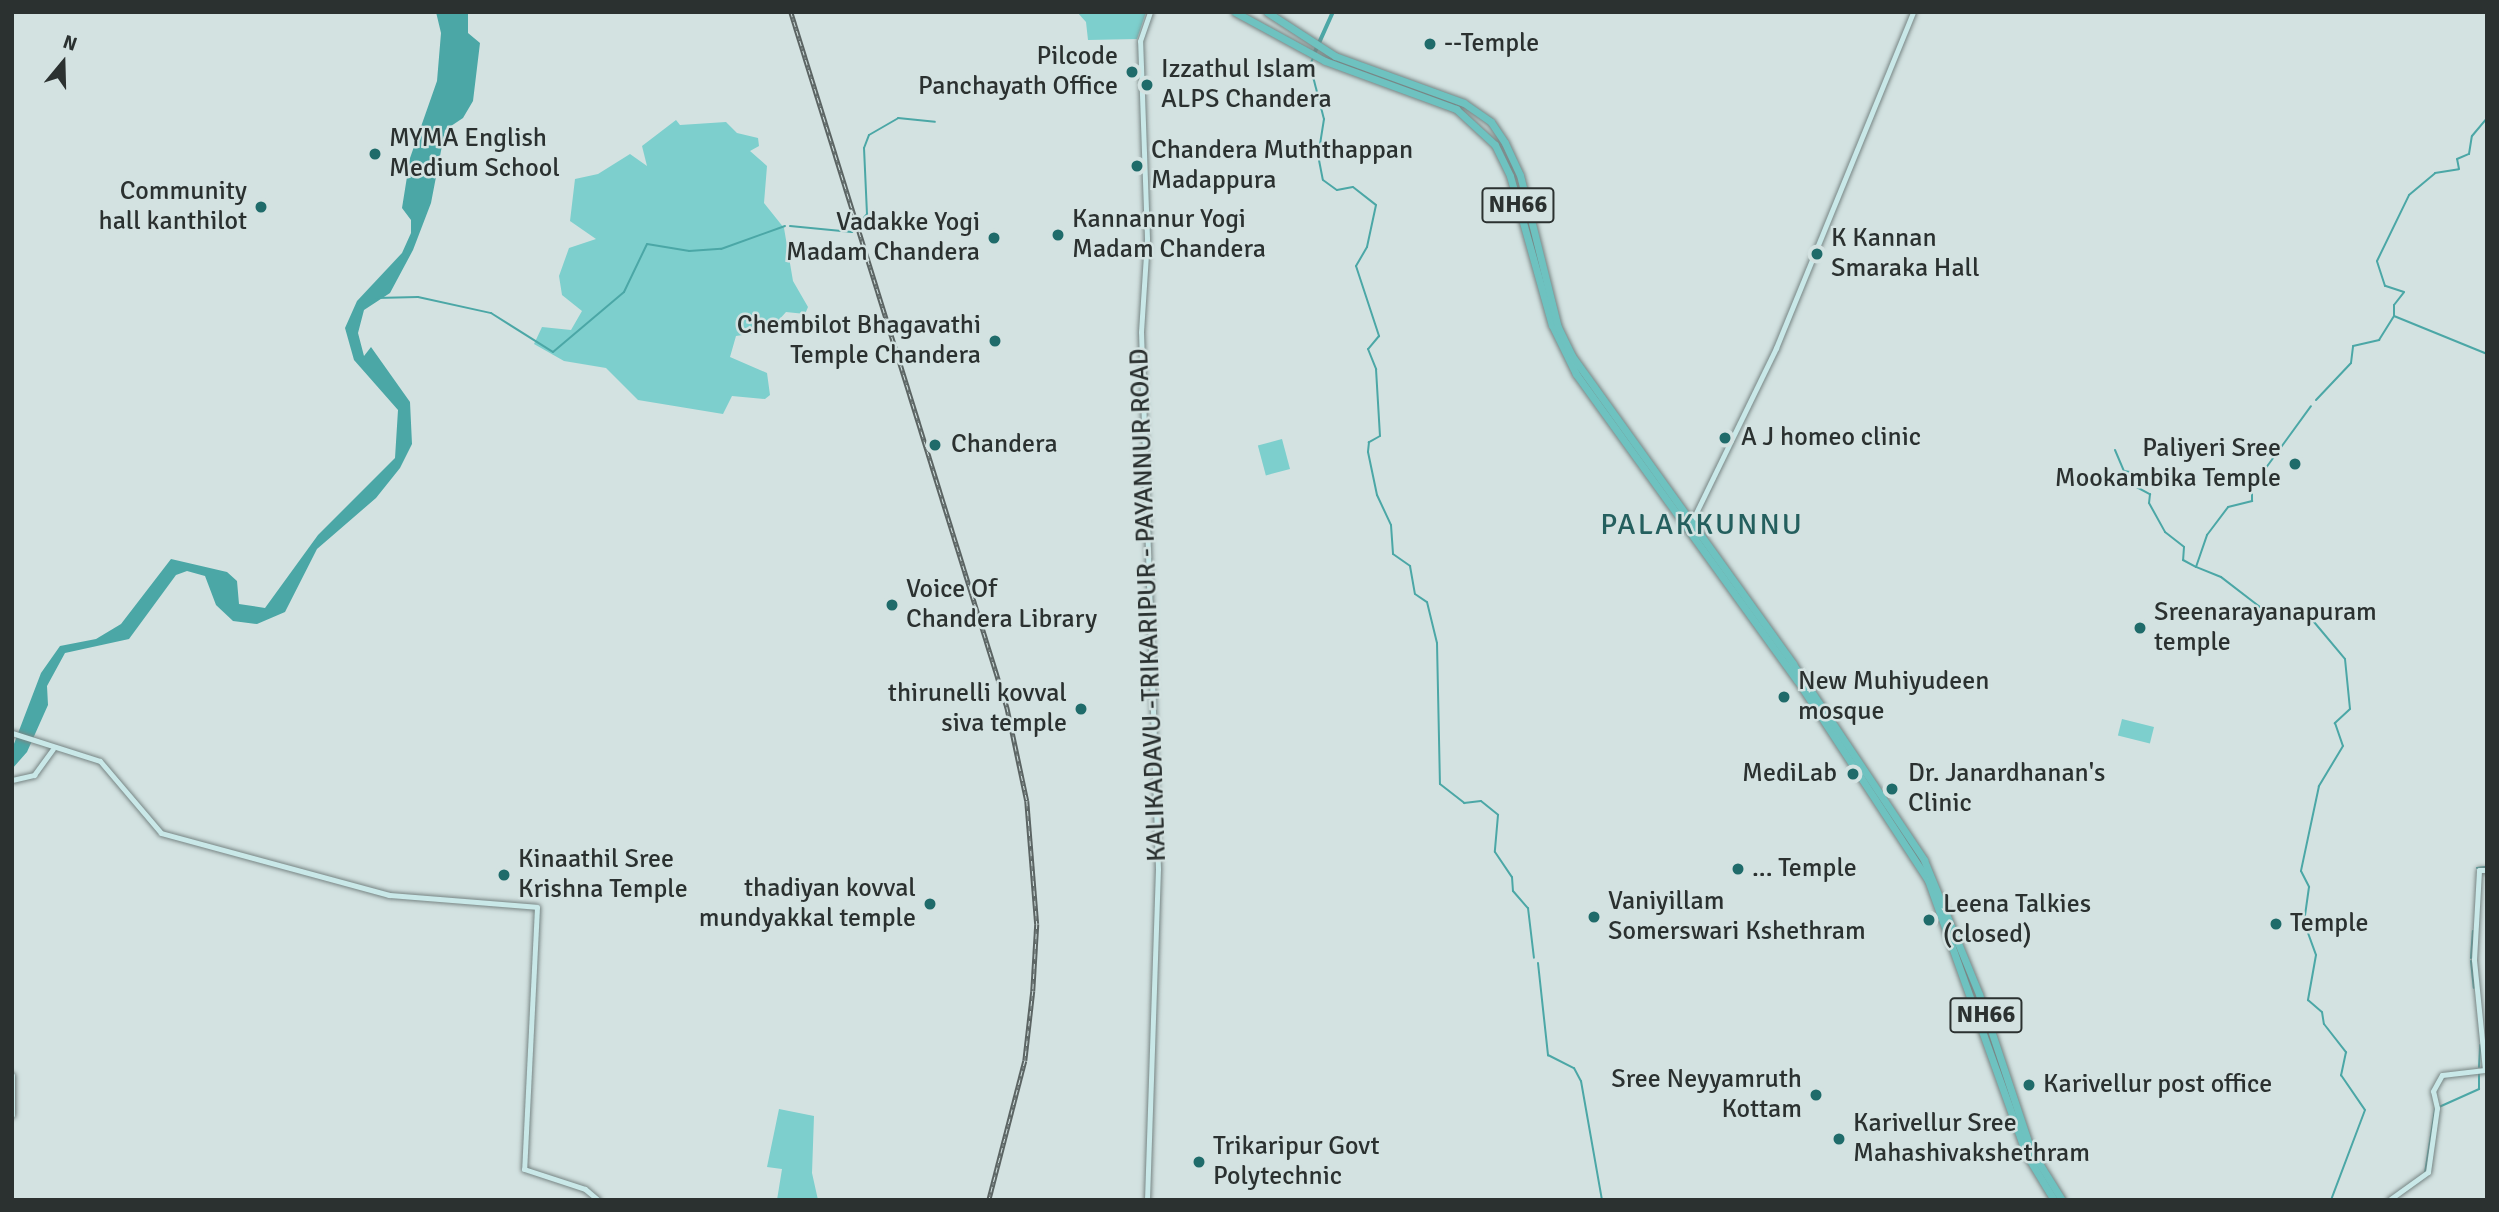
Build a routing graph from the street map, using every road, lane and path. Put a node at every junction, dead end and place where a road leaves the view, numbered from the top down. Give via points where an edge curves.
1 (1150, 12) edge
2 (1235, 12) edge
3 (1268, 12) edge
4 (1913, 12) edge
5 (1687, 519) junction
6 (12, 733) edge
7 (53, 749) junction
8 (12, 780) edge
9 (1903, 834) junction
10 (2487, 870) edge
11 (12, 1075) edge
12 (12, 1115) edge
13 (598, 1200) edge
14 (1147, 1200) edge
15 (2054, 1200) edge
16 (2062, 1200) edge
17 (2389, 1200) edge

1 - 14 main road, KALIKADAVU -TRIKARIPUR - PAYANNUR ROAD via 1140,41 1147,238 1141,332 1158,869
2 - 5 highway, NH66 via 1325,61 1456,109 1488,135 1510,176 1559,344
3 - 5 highway, NH66 via 1335,56 1444,93 1491,122 1520,175 1558,327 1572,356
4 - 5 main road via 1771,360
5 - 9 highway, NH66
6 - 7 main road
7 - 8 main road via 34,775
7 - 13 main road via 100,761 161,833 389,895 537,907 524,1169 584,1189
9 - 15 highway, NH66 via 1928,880 2026,1154
9 - 16 highway, NH66 via 1942,897 2031,1150
10 - 17 main road via 2479,870 2474,960 2485,1070 2442,1075 2433,1091 2437,1108 2428,1172
11 - 12 main road via 16,1104

